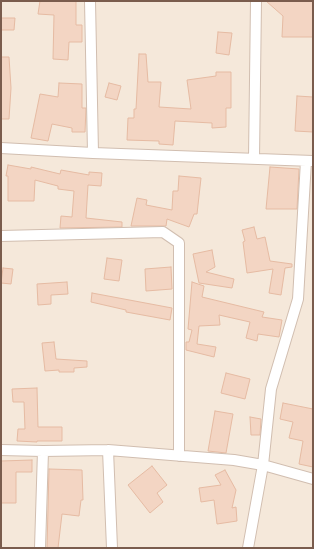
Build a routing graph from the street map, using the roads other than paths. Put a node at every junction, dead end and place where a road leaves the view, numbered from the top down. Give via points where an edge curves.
1 (90, 1) edge
2 (256, 1) edge
3 (1, 148) edge
4 (93, 153) junction
5 (254, 159) junction
6 (310, 161) edge
7 (1, 236) edge
8 (1, 450) edge
9 (108, 450) junction
10 (42, 452) junction
11 (179, 456) junction
12 (263, 465) junction
13 (313, 479) edge
14 (40, 548) edge
15 (112, 548) edge
16 (248, 548) edge

1 - 4 street
2 - 5 street
3 - 4 street
4 - 5 street
5 - 6 street
6 - 12 street via 298,299 271,390
7 - 11 street via 163,232 179,243
8 - 10 street
9 - 10 street
9 - 11 street
9 - 15 street
10 - 14 street
11 - 12 street
12 - 13 street
12 - 16 street

